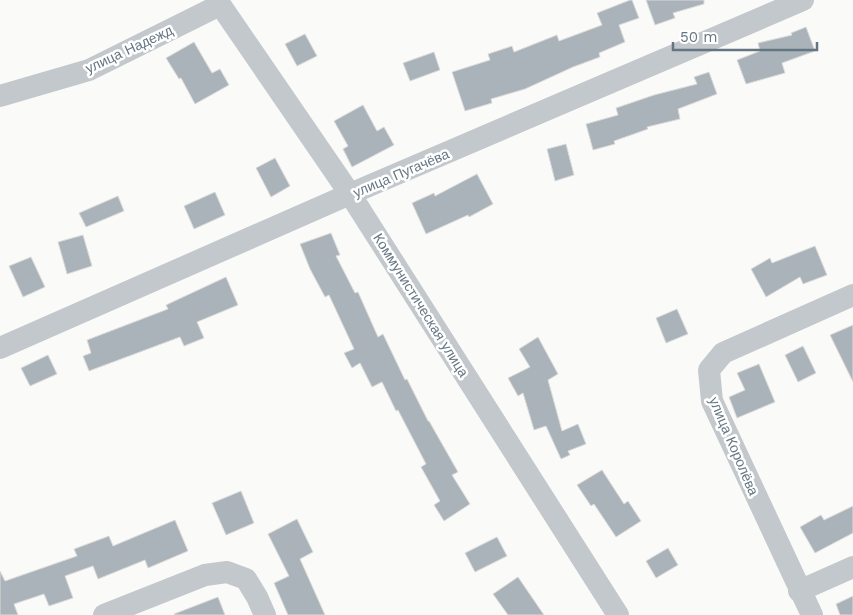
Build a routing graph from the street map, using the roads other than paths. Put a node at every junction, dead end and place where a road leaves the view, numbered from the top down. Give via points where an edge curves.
1 (803, 0) edge
2 (219, 3) edge
3 (2, 89) edge
4 (350, 194) junction
5 (853, 295) edge
6 (0, 348) edge
7 (853, 567) edge
8 (799, 591) junction
9 (104, 615) edge
10 (265, 615) edge
11 (618, 615) edge
12 (812, 615) edge

1 - 4 street, улица Пугачёва
2 - 3 street, улица Надежд via 88,70
2 - 4 street, Коммунистическая улица
4 - 6 street, улица Пугачёва
4 - 11 street, Коммунистическая улица
5 - 8 street, улица Королёва via 723,353 709,370 712,401
7 - 8 street
8 - 12 street, улица Королёва
9 - 10 street via 205,575 227,572 246,580

